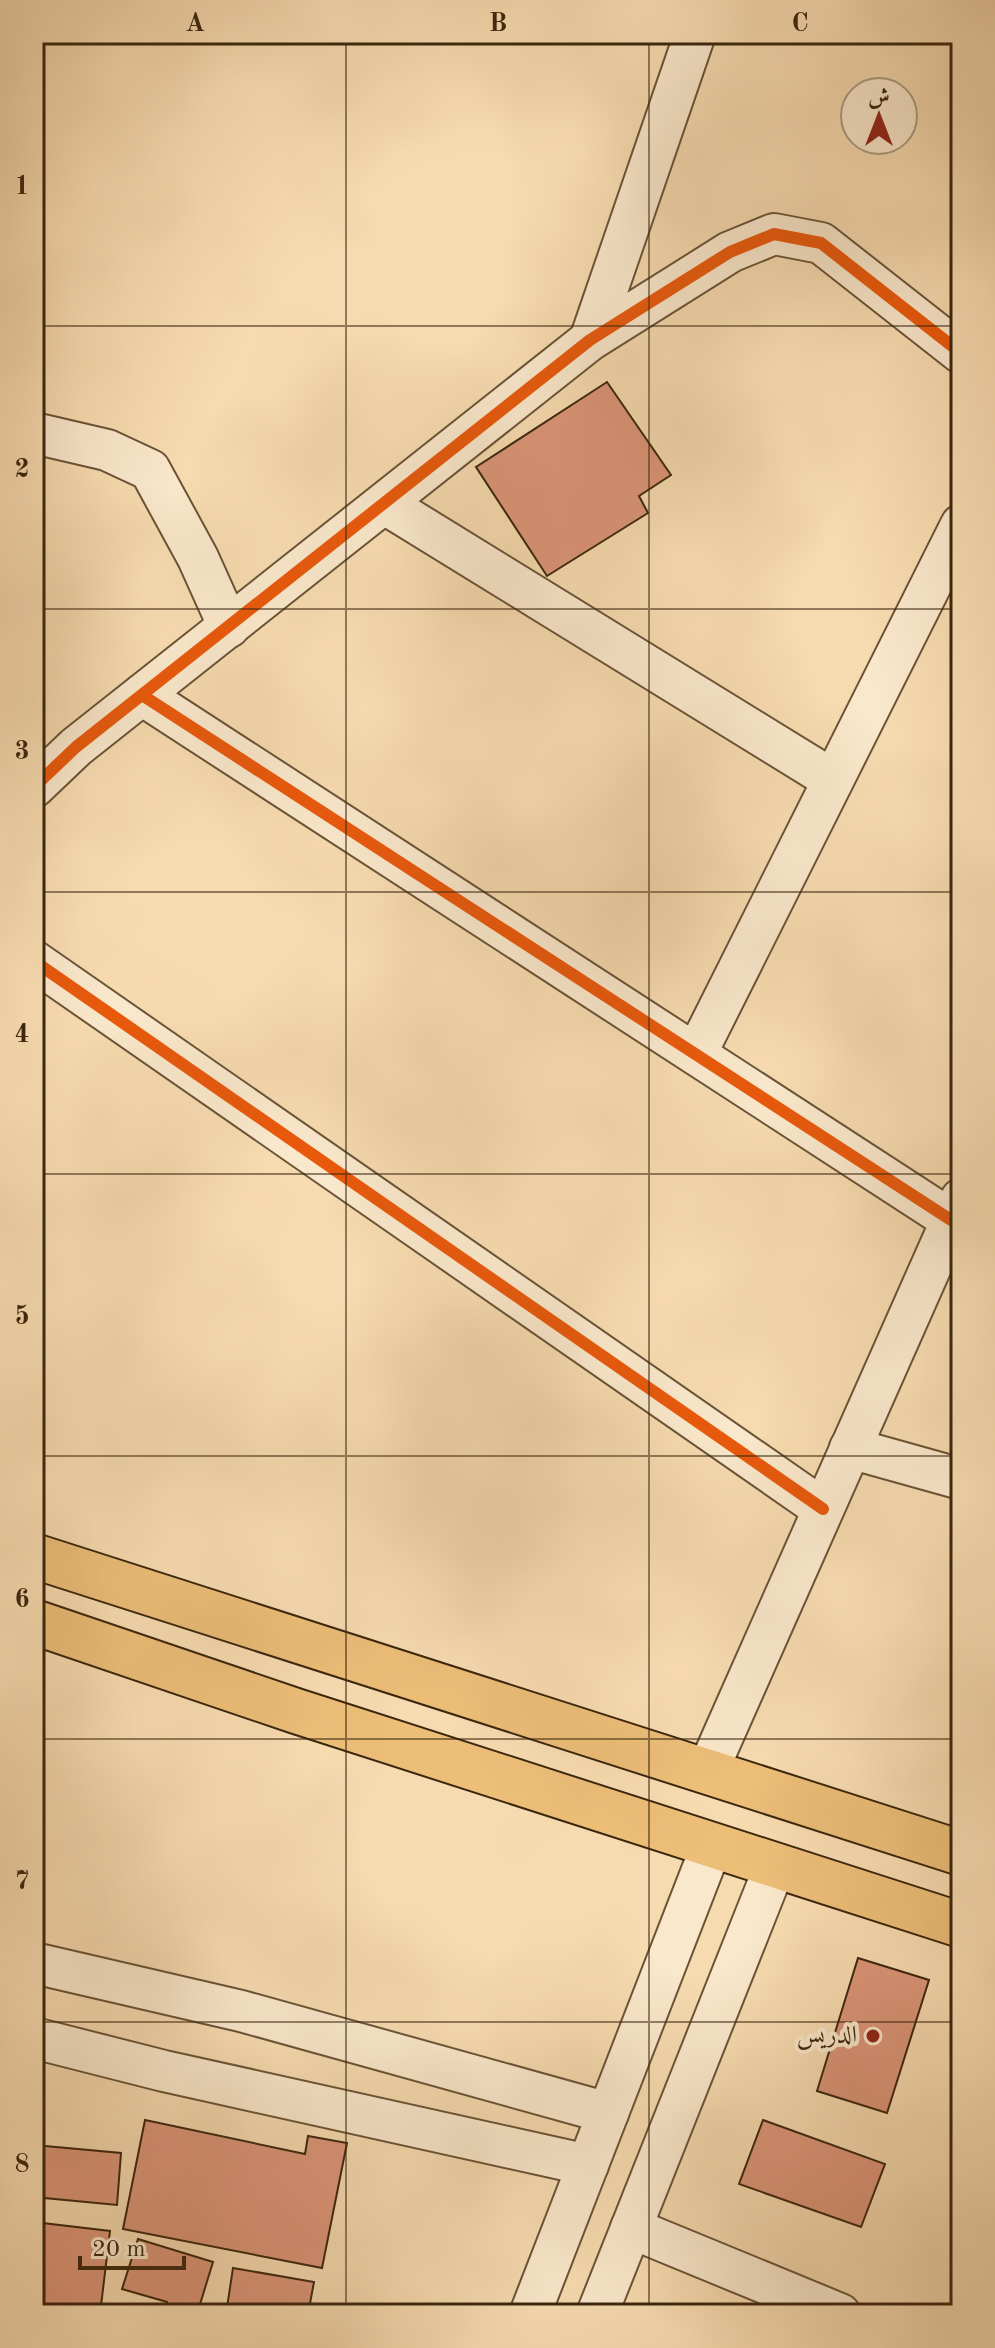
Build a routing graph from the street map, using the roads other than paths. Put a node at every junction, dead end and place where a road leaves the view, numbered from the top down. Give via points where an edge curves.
1 (695, 34) edge
2 (590, 340) junction
3 (961, 353) edge
4 (34, 433) edge
5 (385, 504) junction
6 (961, 525) edge
7 (229, 627) junction
8 (142, 695) junction
9 (833, 780) junction
10 (34, 787) edge
11 (34, 961) edge
12 (696, 1054) junction
13 (956, 1209) edge
14 (850, 1448) junction
15 (961, 1479) edge
16 (823, 1509) junction
17 (34, 1556) edge
18 (34, 1622) edge
19 (707, 1772) junction
20 (712, 1845) junction
21 (961, 1853) edge
22 (775, 1866) junction
23 (961, 1925) edge
24 (34, 1963) edge
25 (34, 2038) edge
26 (608, 2113) junction
27 (588, 2165) junction
28 (631, 2228) junction
29 (530, 2314) edge
30 (597, 2314) edge
31 (840, 2314) edge

1 - 2 street
2 - 3 street via 730,252 774,234 821,243
2 - 5 street
4 - 7 street via 107,450 150,470
5 - 7 street
5 - 9 street
6 - 9 street
7 - 8 street
8 - 10 street
8 - 12 street
9 - 12 street
11 - 16 street
12 - 13 street
13 - 14 street
14 - 15 street
14 - 16 street
16 - 19 street
17 - 19 main road
18 - 20 main road
19 - 21 main road
20 - 22 main road
20 - 26 street
22 - 23 main road
22 - 28 street
24 - 26 street via 241,2011
25 - 27 street
26 - 27 street
27 - 29 street
28 - 30 street
28 - 31 street

